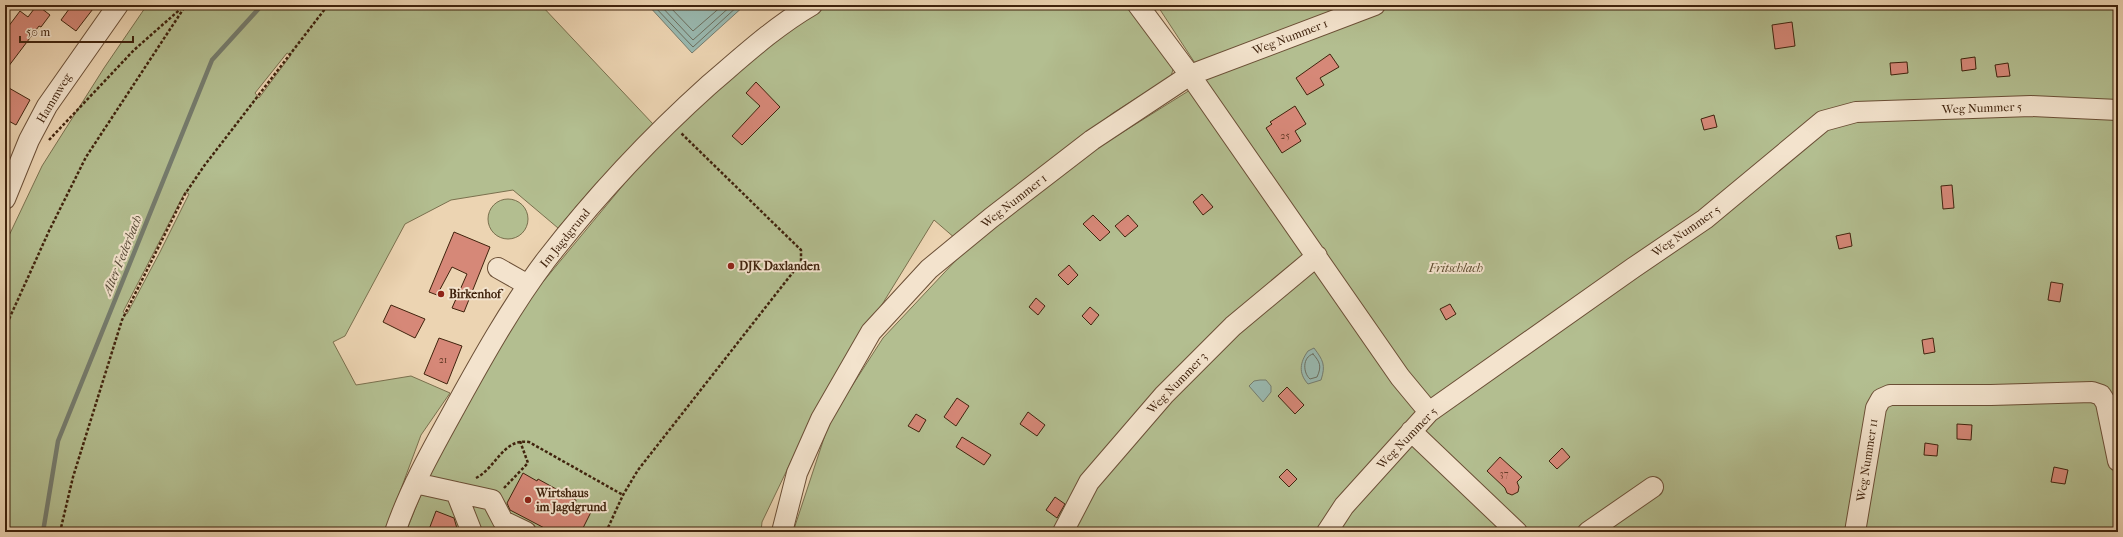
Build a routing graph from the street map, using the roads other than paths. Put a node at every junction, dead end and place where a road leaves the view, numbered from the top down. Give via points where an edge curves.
1 (118, 5) edge
2 (1138, 5) edge
3 (1375, 5) edge
4 (804, 10) edge
5 (1190, 75) junction
6 (2118, 110) edge
7 (5, 199) edge
8 (1317, 256) junction
9 (498, 268) dead end
10 (528, 285) junction
11 (1429, 412) junction
12 (1411, 431) junction
13 (2118, 460) edge
14 (415, 484) junction
15 (1653, 487) dead end
16 (456, 492) junction
17 (471, 530) dead end
18 (395, 532) edge
19 (526, 532) edge
20 (782, 532) edge
21 (1063, 532) edge
22 (1327, 532) edge
23 (1517, 532) edge
24 (1588, 532) edge
25 (1855, 532) edge

1 - 7 street, Hammweg via 51,99 29,140
2 - 5 street
3 - 5 street, Weg Nummer 1
4 - 10 street, Im Jagdgrund via 745,54 669,121 625,166
5 - 8 street
5 - 20 street, Weg Nummer 1 via 1092,140 991,218 929,269 871,332 821,419 800,466
6 - 11 street, Weg Nummer 5 via 2031,106 1872,111 1856,112 1823,121 1705,219
8 - 11 street via 1400,377
8 - 21 street, Weg Nummer 3 via 1233,326 1164,395 1089,482
9 - 10 street
10 - 14 street, Im Jagdgrund via 481,358
11 - 12 street, Weg Nummer 5
12 - 22 street, Weg Nummer 5 via 1344,506
12 - 23 street
13 - 25 street, Weg Nummer 11 via 2106,403 2101,395 2092,392 1890,396 1881,399 1876,408
14 - 16 street
14 - 18 street, Im Jagdgrund
15 - 24 street
16 - 17 street
16 - 19 street via 492,500 503,521

